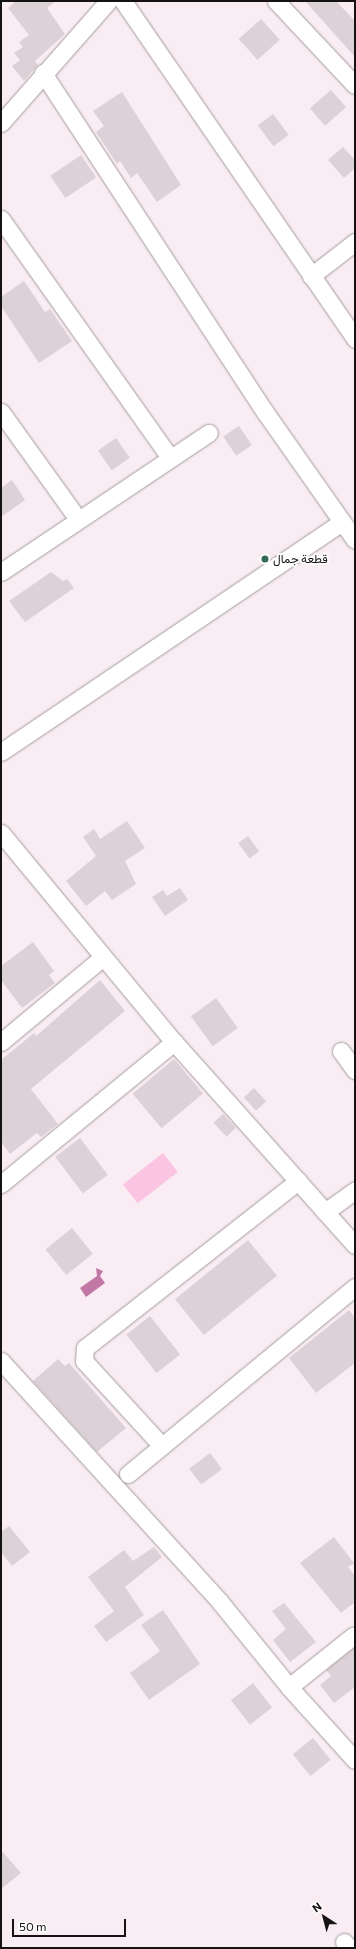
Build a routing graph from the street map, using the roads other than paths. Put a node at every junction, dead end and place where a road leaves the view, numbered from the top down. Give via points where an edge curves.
1 (108, 1) edge
2 (123, 1) edge
3 (276, 1) edge
4 (43, 74) junction
5 (355, 85) edge
6 (1, 123) edge
7 (1, 219) edge
8 (355, 242) edge
9 (311, 276) junction
10 (355, 339) edge
11 (1, 412) edge
12 (209, 433) dead end
13 (170, 458) junction
14 (78, 519) junction
15 (342, 522) junction
16 (355, 540) edge
17 (1, 572) edge
18 (1, 752) edge
19 (1, 833) edge
20 (103, 957) junction
21 (1, 1042) edge
22 (174, 1042) junction
23 (341, 1051) dead end
24 (355, 1070) edge
25 (298, 1181) junction
26 (1, 1184) edge
27 (355, 1190) edge
28 (325, 1212) junction
29 (355, 1245) edge
30 (355, 1287) edge
31 (1, 1361) edge
32 (162, 1446) junction
33 (128, 1474) dead end
34 (353, 1636) dead end
35 (289, 1687) junction
36 (355, 1760) edge

1 - 4 street
2 - 9 street
3 - 5 street
4 - 6 street
4 - 15 street via 265,412
7 - 13 street
8 - 9 street
9 - 10 street
11 - 14 street
12 - 13 street
13 - 14 street
14 - 17 street
15 - 16 street
15 - 18 street
19 - 20 street
20 - 21 street
20 - 22 street
22 - 25 street
22 - 26 street
23 - 24 street
25 - 28 street
25 - 32 street via 85,1348 84,1361
27 - 28 street
28 - 29 street
30 - 32 street
31 - 35 street via 220,1602
32 - 33 street
34 - 35 street
35 - 36 street

